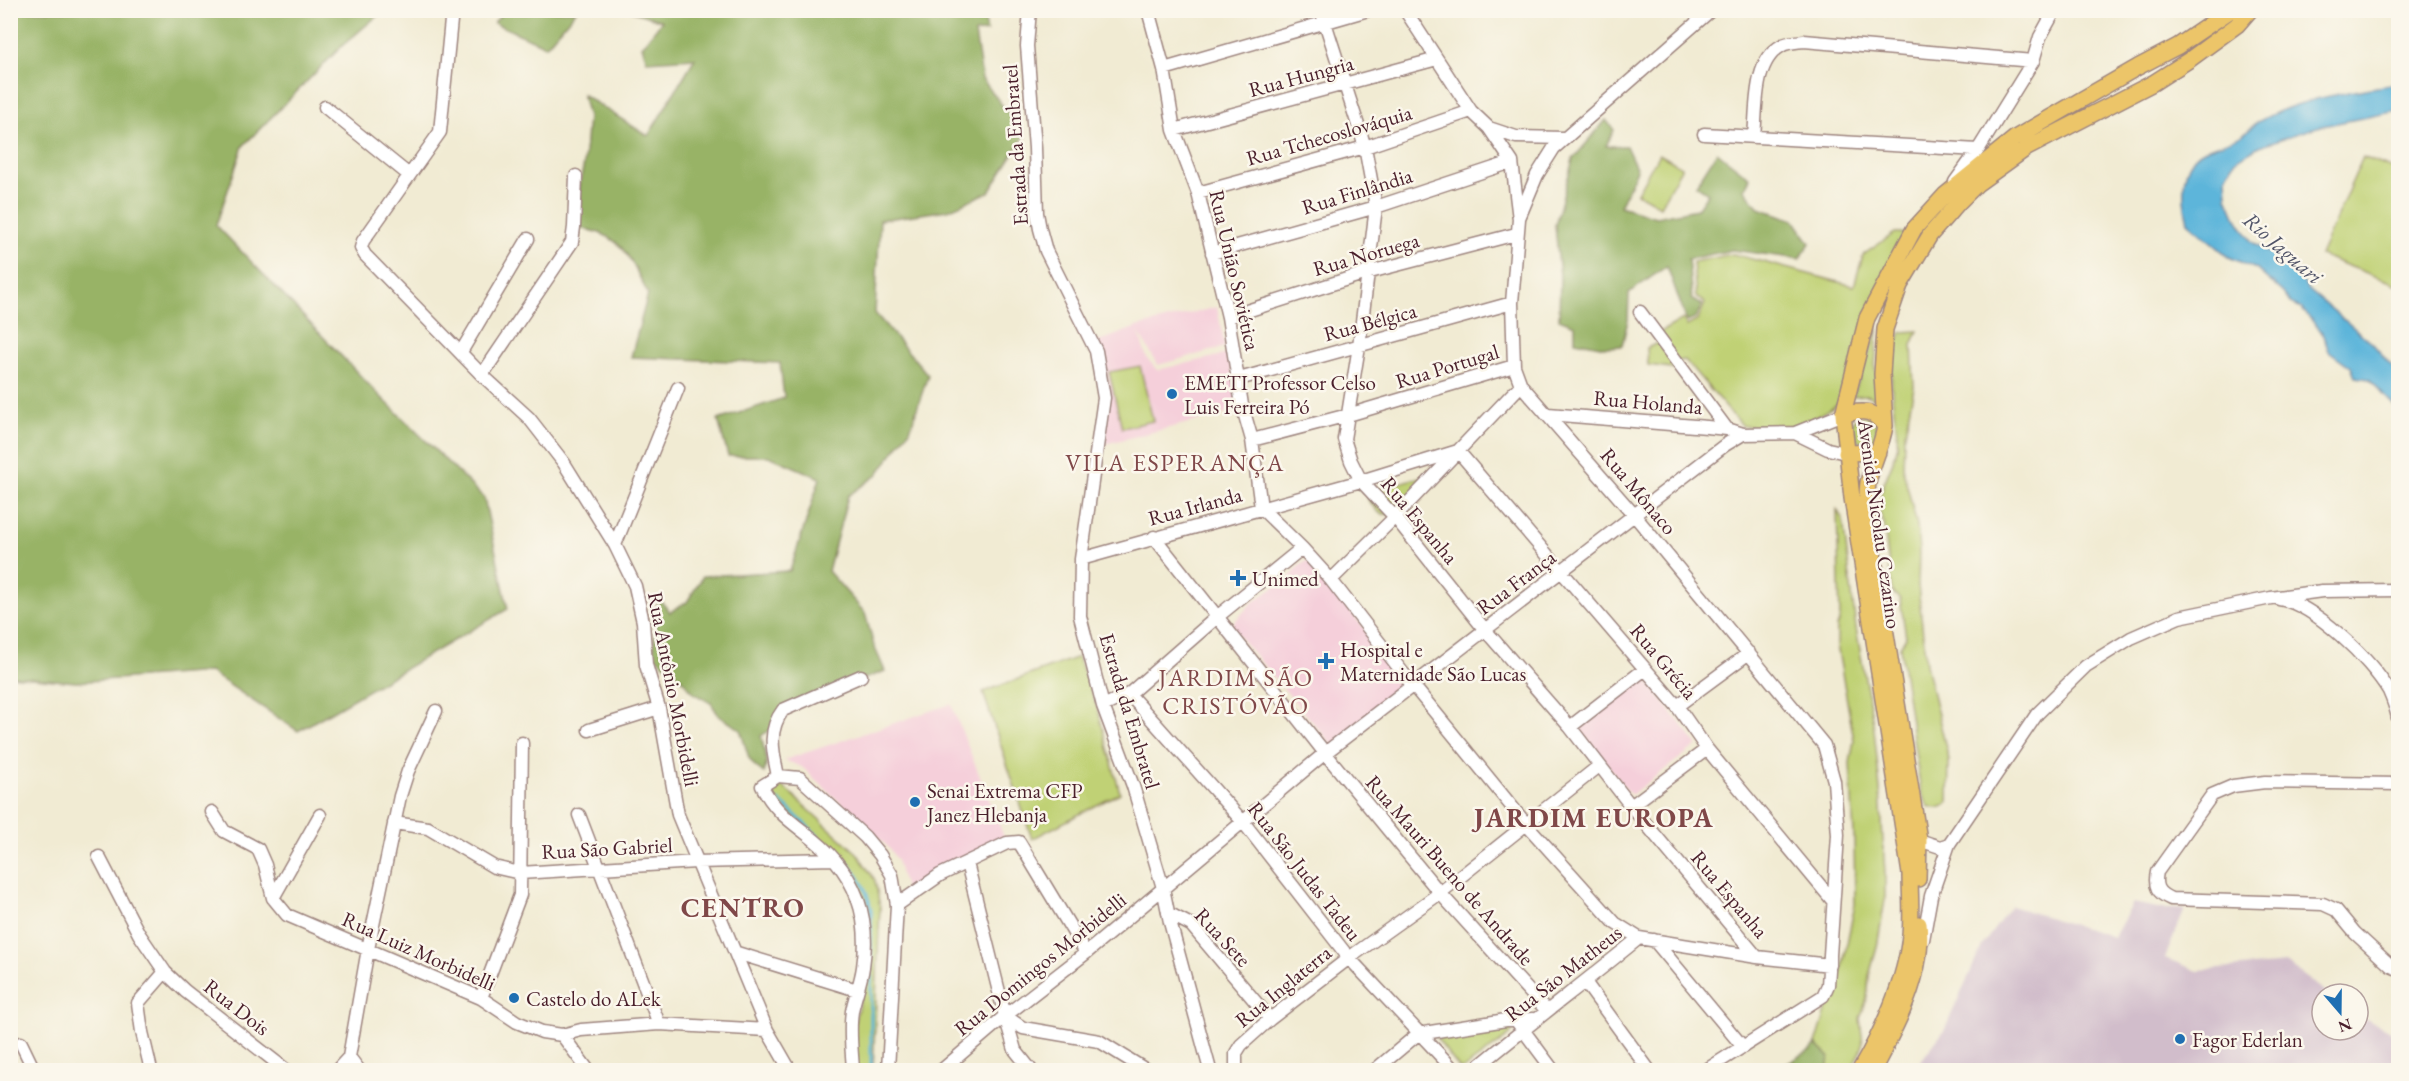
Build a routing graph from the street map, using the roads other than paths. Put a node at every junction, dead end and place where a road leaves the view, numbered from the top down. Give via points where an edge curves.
1 (452, 10) edge
2 (1030, 10) edge
3 (1148, 10) edge
4 (1321, 10) edge
5 (1368, 10) edge
6 (1405, 10) edge
7 (1711, 10) edge
8 (2055, 10) edge
9 (2231, 10) edge
10 (2250, 10) edge
11 (1326, 23) junction
12 (1437, 59) junction
13 (2033, 61) junction
14 (1164, 69) junction
15 (1347, 85) junction
16 (325, 107) dead end
17 (1471, 111) junction
18 (1489, 128) junction
19 (1174, 130) junction
20 (1704, 134) dead end
21 (1754, 136) junction
22 (1564, 138) junction
23 (1365, 147) junction
24 (1978, 150) junction
25 (1512, 162) junction
26 (408, 175) junction
27 (576, 176) dead end
28 (1198, 193) junction
29 (1945, 195) junction
30 (1376, 207) junction
31 (1519, 219) junction
32 (1516, 234) junction
33 (528, 239) dead end
34 (1212, 253) junction
35 (1366, 273) junction
36 (1512, 303) junction
37 (1640, 312) dead end
38 (1228, 317) junction
39 (1359, 346) junction
40 (461, 352) junction
41 (1514, 366) junction
42 (482, 375) junction
43 (1239, 379) junction
44 (1521, 385) junction
45 (678, 388) dead end
46 (1548, 414) junction
47 (1843, 414) junction
48 (1348, 415) junction
49 (1885, 426) junction
50 (1726, 429) junction
51 (1796, 433) junction
52 (1743, 435) junction
53 (1252, 440) junction
54 (1458, 451) junction
55 (1878, 452) junction
56 (1846, 453) junction
57 (1361, 481) junction
58 (1261, 508) junction
59 (1635, 516) junction
60 (1395, 517) junction
61 (1154, 537) junction
62 (615, 544) junction
63 (1302, 548) junction
64 (1081, 559) junction
65 (1563, 572) junction
66 (1331, 580) junction
67 (2398, 590) edge
68 (2271, 598) junction
69 (1217, 617) junction
70 (1485, 630) junction
71 (1749, 653) junction
72 (1645, 669) junction
73 (861, 676) dead end
74 (1414, 686) junction
75 (1129, 694) junction
76 (1103, 706) junction
77 (1677, 706) junction
78 (659, 708) junction
79 (436, 711) dead end
80 (2398, 718) edge
81 (1570, 727) junction
82 (589, 730) dead end
83 (522, 743) dead end
84 (1707, 749) junction
85 (1325, 753) junction
86 (1599, 766) junction
87 (778, 776) junction
88 (2398, 784) edge
89 (1631, 806) junction
90 (212, 812) dead end
91 (320, 815) dead end
92 (579, 815) dead end
93 (394, 823) junction
94 (1244, 823) junction
95 (1526, 824) junction
96 (1919, 840) junction
97 (1950, 844) junction
98 (99, 857) dead end
99 (834, 859) junction
100 (696, 862) junction
101 (967, 863) junction
102 (599, 869) junction
103 (520, 873) junction
104 (1163, 888) junction
105 (1440, 893) junction
106 (273, 898) junction
107 (1833, 901) junction
108 (897, 905) junction
109 (1168, 913) junction
110 (1639, 938) junction
111 (1654, 940) junction
112 (368, 949) junction
113 (737, 953) junction
114 (1086, 953) junction
115 (1757, 957) junction
116 (1349, 958) junction
117 (1918, 964) junction
118 (1830, 965) junction
119 (2398, 969) edge
120 (165, 972) junction
121 (1585, 982) junction
122 (857, 990) junction
123 (481, 998) junction
124 (1547, 1011) junction
125 (1005, 1016) junction
126 (1270, 1019) junction
127 (659, 1024) junction
128 (1519, 1025) junction
129 (767, 1030) junction
130 (1418, 1034) junction
131 (562, 1035) junction
132 (21, 1043) dead end
133 (1743, 1047) junction
134 (349, 1057) junction
135 (34, 1071) edge
136 (151, 1071) edge
137 (286, 1071) edge
138 (337, 1071) edge
139 (358, 1071) edge
140 (588, 1071) edge
141 (790, 1071) edge
142 (854, 1071) edge
143 (888, 1071) edge
144 (942, 1071) edge
145 (1031, 1071) edge
146 (1146, 1071) edge
147 (1210, 1071) edge
148 (1236, 1071) edge
149 (1376, 1071) edge
150 (1454, 1071) edge
151 (1474, 1071) edge
152 (1553, 1071) edge
153 (1649, 1071) edge
154 (1706, 1071) edge
155 (1860, 1071) edge
156 (1873, 1071) edge

1 - 26 street via 440,132
2 - 64 street, Estrada da Embratel via 1027,46 1040,230 1046,251 1096,351 1104,398
3 - 14 street, Rua União Soviética
4 - 11 street, Rua Espanha
5 - 11 street
6 - 12 street, Rua Mônaco
7 - 22 street
8 - 13 street via 2040,37
9 - 29 main road, Avenida Nicolau Cezarino via 2178,46 2015,138
10 - 49 main road, Avenida Nicolau Cezarino via 2237,25 2189,60 2028,148 1977,184 1957,204 1930,235 1900,285 1885,329
11 - 14 street
11 - 15 street, Rua Espanha
12 - 15 street, Rua Hungria
12 - 17 street, Rua Mônaco
13 - 21 street via 1804,41 1783,45 1772,53 1761,72
13 - 24 street
14 - 19 street, Rua União Soviética
15 - 19 street, Rua Hungria
15 - 23 street, Rua Espanha
16 - 26 street
17 - 18 street, Rua Mônaco
17 - 23 street, Rua Tchecoslováquia
18 - 22 street via 1516,137
18 - 25 street, Rua Mônaco
19 - 28 street, Rua União Soviética
20 - 21 street
21 - 24 street
22 - 31 street via 1537,175
23 - 28 street, Rua Tchecoslováquia
23 - 30 street, Rua Espanha
24 - 29 street
25 - 30 street, Rua Finlândia
25 - 31 street, Rua Mônaco
26 - 40 street, Rua Antônio Morbidelli via 361,248
27 - 42 street via 572,242
28 - 34 street, Rua União Soviética
29 - 47 main road, Avenida Nicolau Cezarino via 1914,229 1867,318
30 - 34 street, Rua Finlândia
30 - 35 street, Rua Espanha
31 - 32 street, Rua Mônaco
32 - 35 street, Rua Noruega
32 - 36 street, Rua Mônaco
33 - 40 street
34 - 38 street, Rua União Soviética
35 - 38 street, Rua Noruega
35 - 39 street, Rua Espanha
36 - 39 street, Rua Bélgica
36 - 41 street, Rua Mônaco
37 - 50 street
38 - 43 street, Rua União Soviética
39 - 43 street, Rua Bélgica
39 - 48 street, Rua Espanha
40 - 42 street, Rua Antônio Morbidelli
41 - 44 street, Rua Mônaco
41 - 48 street, Rua Portugal
42 - 62 street, Rua Antônio Morbidelli via 529,418
43 - 53 street, Rua União Soviética
44 - 46 street, Rua Mônaco
44 - 54 street
45 - 62 street
46 - 50 street, Rua Holanda
46 - 59 street, Rua Mônaco
47 - 49 main road via 1867,411
47 - 51 street, Rua França
47 - 56 main road, Avenida Nicolau Cezarino
48 - 53 street, Rua Portugal
48 - 57 street, Rua Espanha via 1344,439
49 - 55 main road, Avenida Nicolau Cezarino
50 - 52 street, Rua Holanda
51 - 52 street, Rua França
51 - 56 street, Rua França
52 - 59 street, Rua França
53 - 58 street, Rua União Soviética
54 - 57 street, Rua Irlanda
54 - 60 street
54 - 65 street, Rua Grécia
55 - 56 main road
55 - 96 main road, Avenida Nicolau Cezarino via 1867,490 1868,522
56 - 155 main road, Avenida Nicolau Cezarino via 1910,874 1906,957 1884,1024
57 - 58 street, Rua Irlanda
57 - 60 street, Rua Espanha
58 - 61 street, Rua Irlanda
58 - 63 street
59 - 65 street, Rua França
59 - 71 street, Rua Mônaco
60 - 66 street
60 - 70 street, Rua Espanha
61 - 64 street, Rua Irlanda
61 - 69 street, Rua Mauri Bueno de Andrade
62 - 78 street, Rua Antônio Morbidelli via 635,586 646,665
63 - 66 street
63 - 69 street
64 - 76 street, Estrada da Embratel via 1080,616
65 - 70 street, Rua França
65 - 72 street, Rua Grécia
66 - 74 street
67 - 68 street via 2322,591
68 - 80 street via 2302,607 2329,625 2379,677
68 - 97 street via 2158,624 2086,666 2037,714
69 - 75 street
69 - 85 street, Rua Mauri Bueno de Andrade
70 - 74 street, Rua França
70 - 81 street, Rua Espanha
71 - 77 street
71 - 107 street, Rua Mônaco via 1824,745 1831,764 1838,835
72 - 77 street, Rua Grécia
72 - 81 street
73 - 87 street via 783,710 771,740
74 - 85 street, Rua França
74 - 95 street
75 - 76 street
75 - 94 street, Rua São Judas Tadeu
76 - 104 street, Estrada da Embratel via 1133,786
77 - 84 street, Rua Grécia
78 - 82 street
78 - 100 street, Rua Antônio Morbidelli via 678,815
79 - 93 street via 408,771
81 - 86 street, Rua Espanha
83 - 103 street
84 - 89 street
84 - 107 street, Rua Grécia
85 - 94 street, Rua França
85 - 105 street, Rua Mauri Bueno de Andrade
86 - 89 street, Rua Espanha
86 - 95 street, Rua Inglaterra
87 - 99 street via 762,786 770,801
87 - 108 street via 800,778 866,837 892,875
88 - 119 street via 2265,782 2233,786 2212,795 2155,880 2157,890 2171,899 2323,904 2336,910 2355,933
89 - 115 street, Rua Espanha
90 - 106 street via 224,831 258,849
91 - 106 street
92 - 102 street
93 - 103 street, Rua São Gabriel via 428,828 494,867
93 - 112 street
94 - 104 street, Rua França
94 - 116 street, Rua São Judas Tadeu
95 - 105 street, Rua Inglaterra
95 - 110 street via 1615,923
96 - 97 street via 1940,847
96 - 117 main road, Avenida Nicolau Cezarino
97 - 117 street via 1931,896
98 - 120 street, Rua Dois via 139,934
99 - 100 street, Rua São Gabriel
99 - 122 street via 851,881 862,911 865,941
100 - 102 street, Rua São Gabriel
100 - 113 street, Rua Antônio Morbidelli
101 - 108 street via 940,875
101 - 114 street via 1007,843 1019,842
101 - 125 street
102 - 103 street, Rua São Gabriel
102 - 127 street
103 - 123 street via 520,895
104 - 109 street, Estrada da Embratel
104 - 114 street, Rua Domingos Morbidelli
105 - 116 street, Rua Inglaterra
105 - 124 street, Rua Mauri Bueno de Andrade
106 - 112 street, Rua Luiz Morbidelli via 287,915
107 - 118 street, Rua Mônaco
108 - 143 street
109 - 126 street, Rua Sete via 1191,925
109 - 147 street, Estrada da Embratel
110 - 111 street, Rua São Matheus
110 - 121 street, Rua São Matheus
111 - 115 street, Rua São Matheus
111 - 133 street
112 - 123 street, Rua Luiz Morbidelli
112 - 134 street
113 - 122 street
113 - 129 street, Rua Antônio Morbidelli
114 - 125 street, Rua Domingos Morbidelli
115 - 118 street, Rua São Matheus
116 - 126 street, Rua Inglaterra
116 - 130 street, Rua São Judas Tadeu
117 - 156 main road, Avenida Nicolau Cezarino
118 - 133 street, Rua Mônaco via 1823,996
120 - 136 street via 138,1003
120 - 137 street, Rua Dois
121 - 124 street, Rua São Matheus
121 - 153 street
122 - 142 street via 851,1030
123 - 131 street, Rua Luiz Morbidelli via 517,1022
124 - 128 street, Rua São Matheus
125 - 144 street, Rua Domingos Morbidelli
125 - 145 street via 1015,1050
125 - 146 street via 1023,1029 1099,1041
126 - 148 street, Rua Inglaterra via 1241,1045 1236,1053
127 - 129 street, Rua Luiz Morbidelli
127 - 131 street, Rua Luiz Morbidelli
128 - 130 street
128 - 151 street, Rua São Matheus
128 - 152 street
129 - 141 street, Rua Antônio Morbidelli
130 - 149 street
130 - 150 street, Rua São Judas Tadeu
131 - 140 street
132 - 135 street
133 - 154 street
134 - 138 street
134 - 139 street

